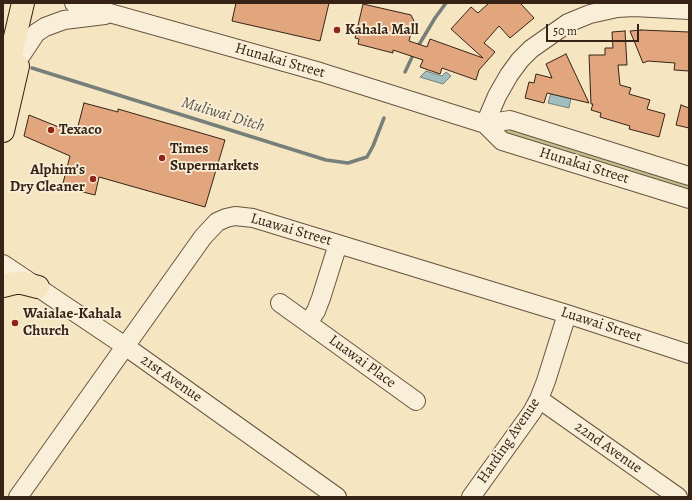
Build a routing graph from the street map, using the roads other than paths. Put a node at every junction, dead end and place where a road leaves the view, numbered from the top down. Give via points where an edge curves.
1 (23, 3) edge
2 (32, 3) edge
3 (74, 3) edge
4 (99, 3) edge
5 (689, 10) edge
6 (114, 14) junction
7 (20, 57) junction
8 (3, 88) edge
9 (485, 124) junction
10 (3, 131) edge
11 (689, 176) edge
12 (689, 199) edge
13 (338, 244) junction
14 (3, 264) edge
15 (3, 286) edge
16 (38, 287) junction
17 (280, 303) dead end
18 (567, 314) junction
19 (308, 323) junction
20 (125, 346) junction
21 (689, 354) edge
22 (539, 399) junction
23 (416, 401) dead end
24 (18, 497) edge
25 (337, 497) edge
26 (471, 497) edge
27 (678, 497) edge

1 - 8 main road
2 - 7 main road
3 - 6 street, Hunakai Street
4 - 6 street
5 - 9 street via 634,6 590,14 568,23 520,60 497,96
6 - 7 street via 64,20 45,27 36,34
6 - 9 street, Hunakai Street via 320,72
7 - 10 main road
9 - 11 street, Hunakai Street via 510,120
9 - 12 street, Hunakai Street via 502,141
13 - 18 street, Luawai Street
13 - 19 street via 321,298
13 - 20 street, Luawai Street via 253,218 235,216 217,222 203,237
14 - 16 street, 21st Avenue
15 - 16 main road via 22,283
16 - 20 street, 21st Avenue
17 - 19 street, Luawai Place
18 - 21 street, Luawai Street
18 - 22 street, Harding Avenue
19 - 23 street, Luawai Place
20 - 24 street, Luawai Street
20 - 25 street, 21st Avenue
22 - 26 street, Harding Avenue
22 - 27 street, 22nd Avenue

